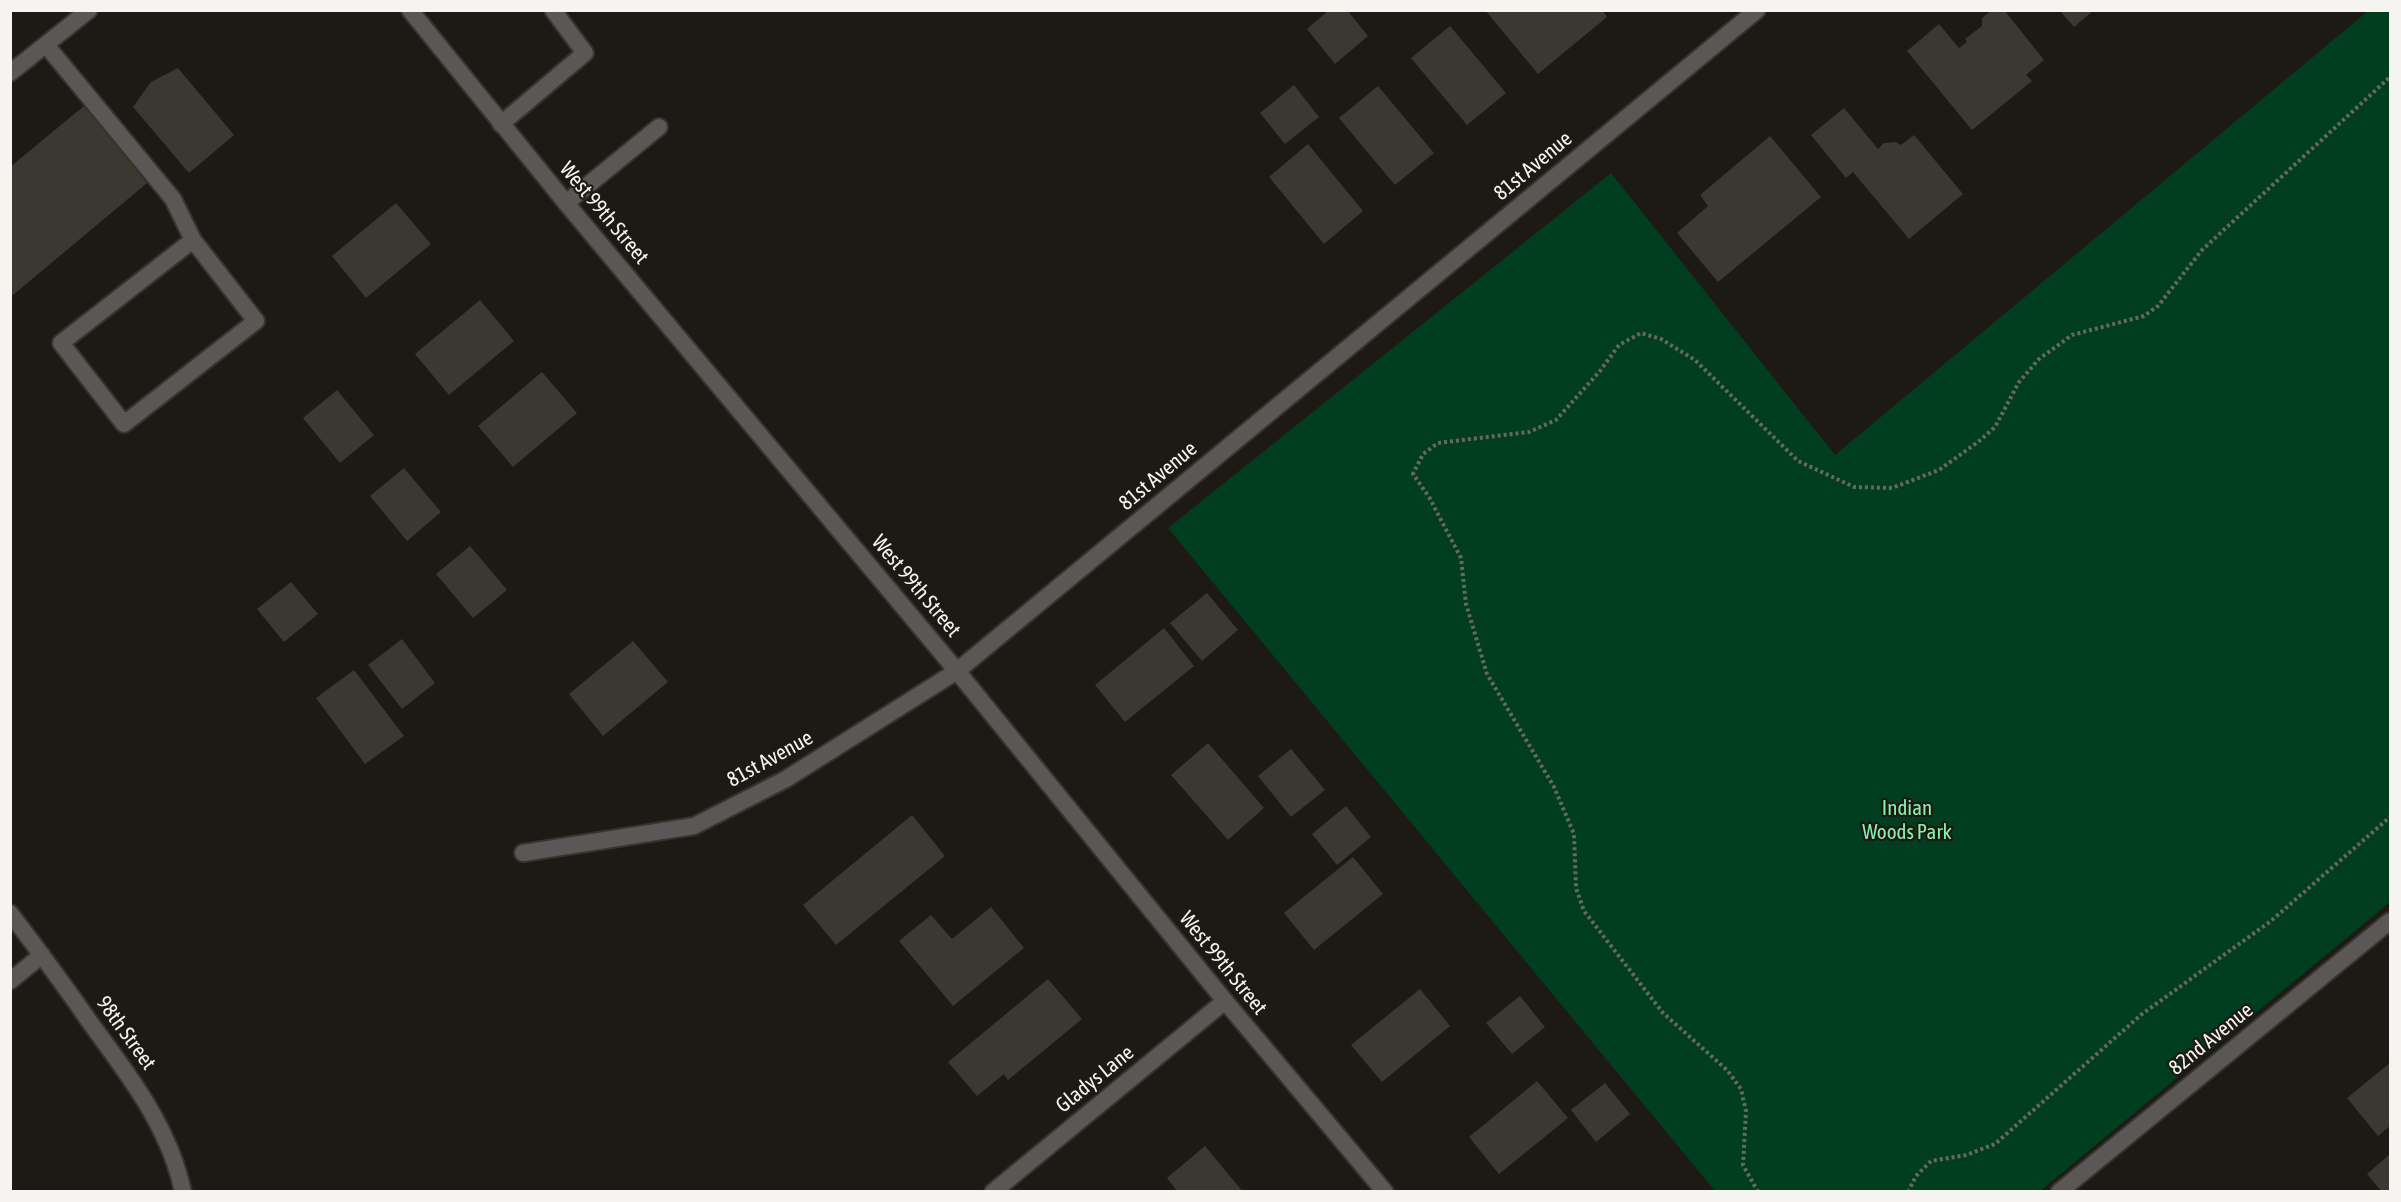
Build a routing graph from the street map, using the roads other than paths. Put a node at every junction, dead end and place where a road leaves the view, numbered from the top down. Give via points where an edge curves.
1 (89, 10) edge
2 (410, 10) edge
3 (553, 10) edge
4 (1757, 10) edge
5 (46, 45) junction
6 (10, 74) edge
7 (501, 124) junction
8 (659, 127) dead end
9 (566, 203) junction
10 (193, 240) junction
11 (957, 671) junction
12 (523, 853) dead end
13 (10, 913) edge
14 (2391, 921) edge
15 (42, 955) junction
16 (10, 981) edge
17 (1225, 1001) junction
18 (183, 1191) edge
19 (993, 1191) edge
20 (1385, 1191) edge
21 (2059, 1191) edge

1 - 5 street
2 - 7 street, West 99th Street
3 - 7 street via 585,53
4 - 11 street, 81st Avenue
5 - 6 street
5 - 10 street via 173,199
7 - 9 street, West 99th Street
8 - 9 street
9 - 11 street, West 99th Street
10 - 10 street via 256,321 124,424 61,343
11 - 12 street, 81st Avenue via 786,779 694,826
11 - 17 street, West 99th Street
13 - 15 street, 98th Street
14 - 21 street, 82nd Avenue
15 - 16 street
15 - 18 street, 98th Street via 136,1085 170,1150
17 - 19 street, Gladys Lane
17 - 20 street, West 99th Street

